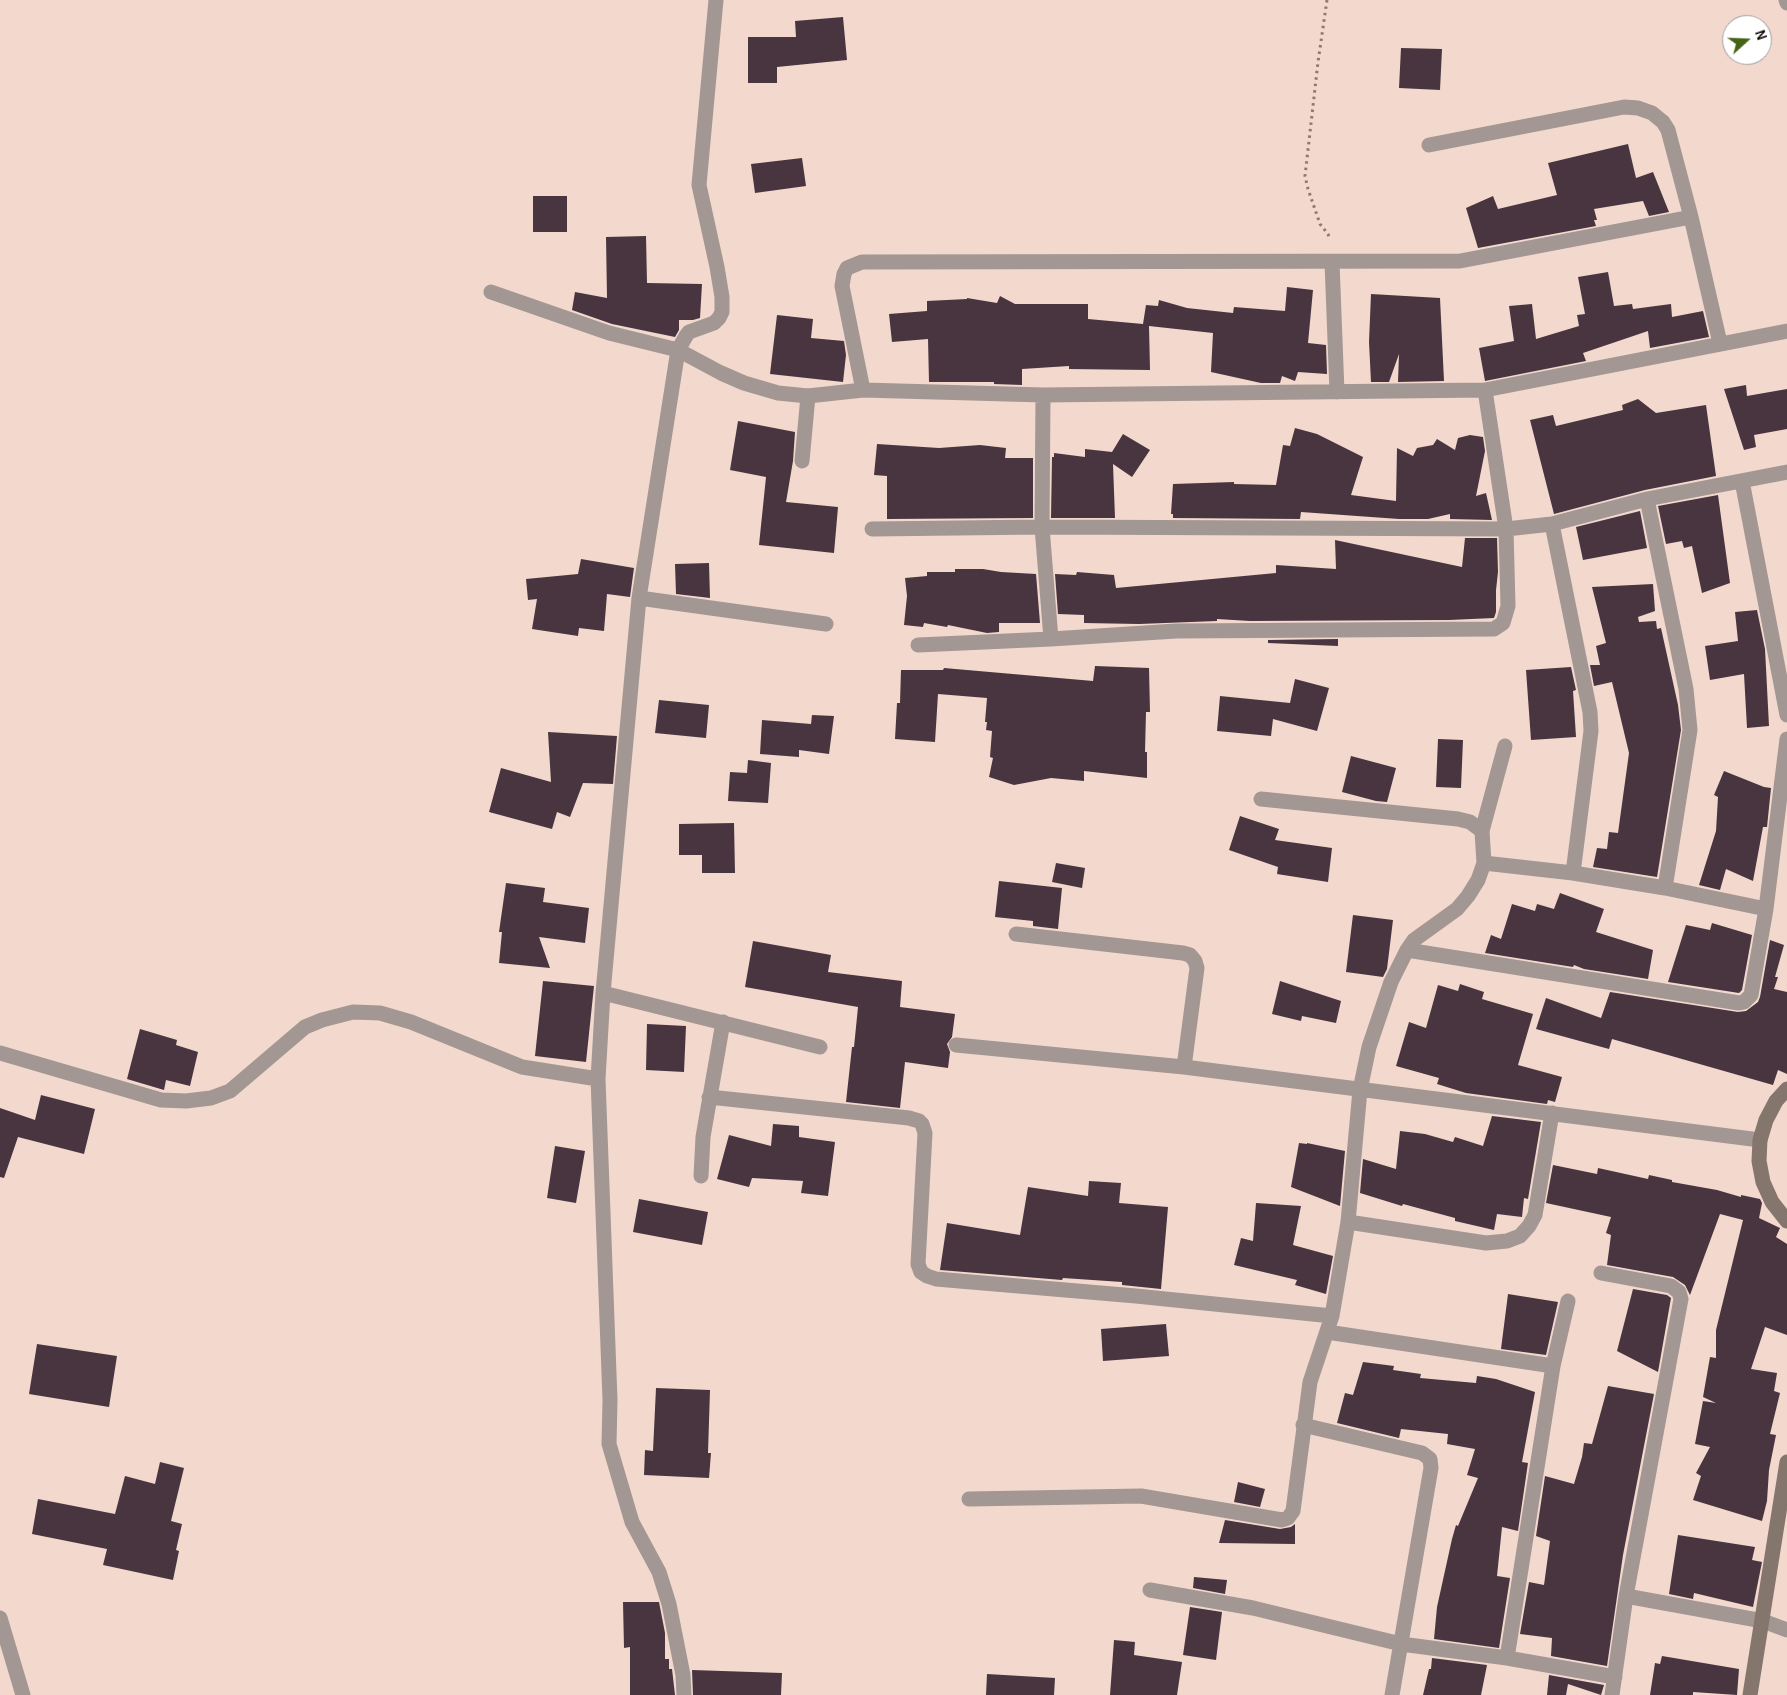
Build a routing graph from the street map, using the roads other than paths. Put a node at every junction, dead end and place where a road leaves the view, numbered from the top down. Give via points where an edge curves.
1 (716, 0) edge
2 (1429, 145) dead end
3 (1691, 217) junction
4 (1332, 262) junction
5 (491, 292) dead end
6 (1787, 331) edge
7 (1720, 343) junction
8 (678, 350) junction
9 (863, 390) junction
10 (1485, 390) junction
11 (1337, 392) junction
12 (1043, 395) junction
13 (808, 396) junction
14 (802, 461) dead end
15 (1787, 472) edge
16 (1742, 481) junction
17 (1647, 499) junction
18 (1552, 524) junction
19 (1042, 527) junction
20 (1506, 528) junction
21 (872, 529) dead end
22 (639, 598) junction
23 (826, 624) dead end
24 (1051, 640) junction
25 (918, 645) dead end
26 (1787, 715) edge
27 (1787, 739) edge
28 (1505, 746) dead end
29 (1261, 798) dead end
30 (1482, 831) junction
31 (1484, 863) junction
32 (1573, 873) junction
33 (1665, 888) junction
34 (1766, 909) junction
35 (1016, 934) dead end
36 (1407, 950) junction
37 (603, 993) junction
38 (723, 1022) junction
39 (956, 1045) dead end
40 (820, 1047) dead end
41 (0, 1053) edge
42 (1184, 1066) junction
43 (598, 1079) junction
44 (1787, 1089) edge
45 (1360, 1090) junction
46 (709, 1097) junction
47 (1552, 1113) junction
48 (1760, 1140) junction
49 (701, 1176) dead end
50 (1787, 1221) edge
51 (1348, 1222) junction
52 (1602, 1273) dead end
53 (1568, 1300) dead end
54 (1332, 1316) junction
55 (1327, 1332) junction
56 (1553, 1366) junction
57 (1303, 1425) junction
58 (1787, 1462) edge
59 (969, 1499) dead end
60 (1150, 1590) dead end
61 (1626, 1596) junction
62 (0, 1618) edge
63 (1763, 1621) junction
64 (1787, 1630) edge
65 (1401, 1644) junction
66 (1506, 1658) junction
67 (1615, 1676) junction
68 (23, 1695) edge
69 (684, 1695) edge
70 (1392, 1695) edge
71 (1612, 1695) edge
72 (1750, 1695) edge

1 - 8 street via 699,185 718,267 722,312 710,325 689,332
2 - 3 street via 1607,110 1638,108 1652,113 1668,130
3 - 4 street via 1471,260
3 - 7 street
4 - 9 street via 911,261 853,264 844,274 842,286
4 - 11 street
5 - 8 street via 609,333
6 - 7 street
7 - 10 street
8 - 13 street via 744,383 778,393
8 - 22 street
9 - 12 street
9 - 13 street
10 - 11 street
10 - 20 street
11 - 12 street
12 - 19 street
13 - 14 street
15 - 16 street
16 - 17 street
16 - 26 street
17 - 18 street
17 - 33 street via 1686,689 1690,730
18 - 20 street
18 - 32 street via 1590,712 1591,731
19 - 20 street
19 - 21 street
19 - 24 street
20 - 24 street via 1508,606 1503,623 1494,629 1176,631
22 - 23 street
22 - 37 street
24 - 25 street
27 - 34 street
28 - 30 street
29 - 30 street via 1458,819 1470,822
30 - 31 street
31 - 32 street
31 - 36 street via 1478,880 1457,909 1414,940
32 - 33 street
33 - 34 street
34 - 36 street via 1751,996 1739,1003
35 - 42 street via 1190,956 1197,968
36 - 45 street via 1391,982 1375,1028
37 - 38 street
37 - 43 street
38 - 40 street
38 - 46 street
39 - 42 street
41 - 43 street via 161,1100 203,1099 230,1090 305,1027 353,1012 380,1013 522,1066
42 - 45 street
43 - 69 street via 609,1444 632,1522 659,1572 669,1604
44 - 48 street via 1776,1101
45 - 47 street
45 - 51 street
46 - 49 street
46 - 54 street via 919,1121 925,1133 918,1264 927,1276
47 - 48 street
47 - 51 street via 1535,1215 1520,1236 1486,1243
48 - 50 street via 1763,1182 1772,1202
51 - 54 street
52 - 61 street via 1671,1286 1679,1292 1681,1299
53 - 56 street
54 - 55 street
55 - 56 street
55 - 57 street via 1310,1382
56 - 66 street
57 - 59 street via 1293,1511 1285,1520 1141,1496
57 - 65 street via 1422,1453 1430,1459
58 - 63 street
60 - 65 street via 1253,1608
61 - 63 street
61 - 67 street
62 - 68 street
63 - 64 street
63 - 72 street
65 - 66 street
65 - 70 street
66 - 67 street
67 - 71 street

